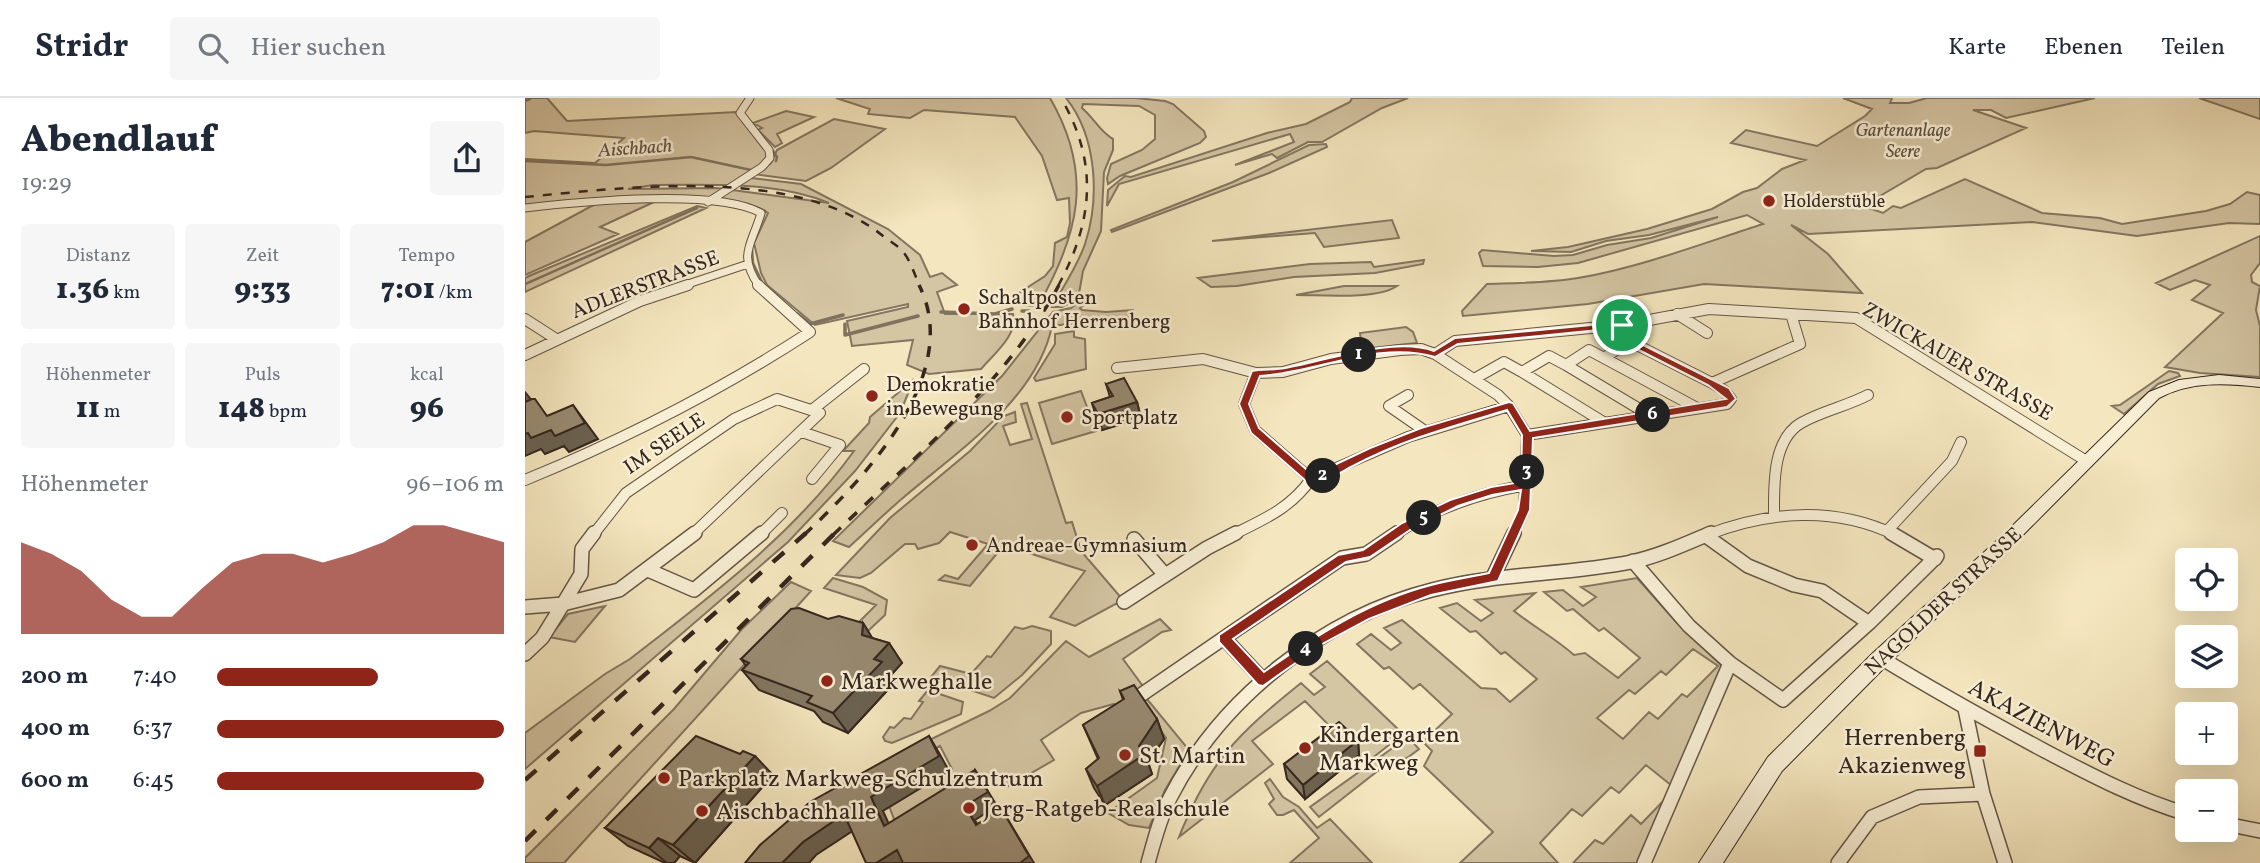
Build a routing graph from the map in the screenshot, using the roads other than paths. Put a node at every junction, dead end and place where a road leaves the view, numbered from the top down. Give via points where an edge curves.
1 (750, 98) edge
2 (708, 202) junction
3 (525, 208) edge
4 (748, 264) junction
5 (1677, 314) junction
6 (1791, 314) junction
7 (525, 318) edge
8 (1622, 325) junction
9 (1707, 333) dead end
10 (556, 339) junction
11 (1629, 341) junction
12 (1435, 354) junction
13 (525, 355) edge
14 (1604, 358) junction
15 (1566, 365) junction
16 (1117, 368) dead end
17 (864, 369) dead end
18 (1522, 372) junction
19 (1256, 373) junction
20 (1474, 379) junction
21 (2210, 382) junction
22 (1712, 383) junction
23 (2260, 383) edge
24 (2260, 391) edge
25 (1408, 395) dead end
26 (1868, 395) dead end
27 (1509, 406) junction
28 (1697, 408) junction
29 (813, 410) junction
30 (1651, 416) junction
31 (1605, 423) junction
32 (1425, 431) junction
33 (802, 432) junction
34 (1527, 435) junction
35 (1961, 442) dead end
36 (2088, 462) junction
37 (811, 479) dead end
38 (1311, 479) junction
39 (525, 480) edge
40 (1527, 485) junction
41 (782, 513) dead end
42 (1774, 515) junction
43 (1887, 531) junction
44 (1706, 536) junction
45 (1134, 539) dead end
46 (1633, 561) junction
47 (648, 570) junction
48 (1165, 575) junction
49 (1493, 577) junction
50 (1124, 602) dead end
51 (564, 604) junction
52 (525, 607) edge
53 (1869, 623) junction
54 (1224, 638) junction
55 (525, 654) edge
56 (1881, 658) junction
57 (1730, 663) junction
58 (1263, 680) junction
59 (1138, 697) edge
60 (1965, 709) junction
61 (1983, 794) junction
62 (2175, 810) edge
63 (2238, 826) edge
64 (2260, 831) edge
65 (1147, 863) edge
66 (1644, 863) edge
67 (1710, 863) edge
68 (1838, 863) edge
69 (2005, 863) edge

1 - 2 street via 740,114 769,150 770,158
2 - 3 street via 622,199
2 - 4 street via 761,213 747,247
4 - 10 street, ADLERSTRASSE via 640,301
4 - 39 street via 761,291 810,332 675,414
5 - 6 street, ZWICKAUER STRASSE via 1709,309
5 - 8 street, ZWICKAUER STRASSE
5 - 9 street
6 - 22 street via 1800,344
6 - 36 street, ZWICKAUER STRASSE via 1856,318
7 - 10 street, ADLERSTRASSE
8 - 11 street
8 - 12 street, ZWICKAUER STRASSE via 1455,341
10 - 13 street, ADLERSTRASSE
11 - 14 street
11 - 22 street
12 - 19 street via 1400,350
12 - 20 street
14 - 15 street via 1590,350
14 - 28 street
15 - 18 street via 1549,356
15 - 30 street
16 - 19 street via 1203,359
17 - 29 street
18 - 20 street via 1504,362
18 - 31 street
19 - 38 street via 1244,404 1255,430
20 - 27 street
21 - 23 main road, NAGOLDER STRASSE
21 - 24 main road, NAGOLDER STRASSE
21 - 36 main road, NAGOLDER STRASSE via 2178,384 2154,395
22 - 28 street via 1731,399 1727,404
25 - 32 street via 1389,406
26 - 42 street via 1795,427 1782,440
27 - 32 street
27 - 34 street
28 - 30 street
29 - 33 street via 820,413
29 - 51 street, IM SEELE via 785,400 764,403 626,492 582,549 581,573
30 - 31 street
31 - 34 street
32 - 38 street
33 - 37 street via 840,445
33 - 47 street via 700,529
34 - 40 street
35 - 43 street via 1952,461
36 - 56 main road, NAGOLDER STRASSE
38 - 48 street via 1305,490 1264,521 1210,546
40 - 49 street via 1524,510
40 - 54 street via 1454,503 1366,554 1342,558
41 - 47 street via 694,590
42 - 43 street via 1835,516
42 - 44 street
43 - 53 street via 1936,558
44 - 46 street
44 - 53 street via 1748,566 1822,591
45 - 48 street
46 - 49 street
46 - 57 street via 1689,626
47 - 51 street via 619,590
48 - 50 street
49 - 58 street via 1430,590 1365,615 1319,640
51 - 52 street
51 - 55 street, IM SEELE
53 - 57 street via 1783,700
54 - 58 street
54 - 59 street
56 - 60 street, AKAZIENWEG
56 - 67 main road, NAGOLDER STRASSE via 1775,764
57 - 66 street
58 - 65 street via 1192,762 1170,797
60 - 61 street
60 - 62 street, AKAZIENWEG via 2136,797
61 - 68 street via 1919,797 1872,817
61 - 69 street
63 - 64 street

